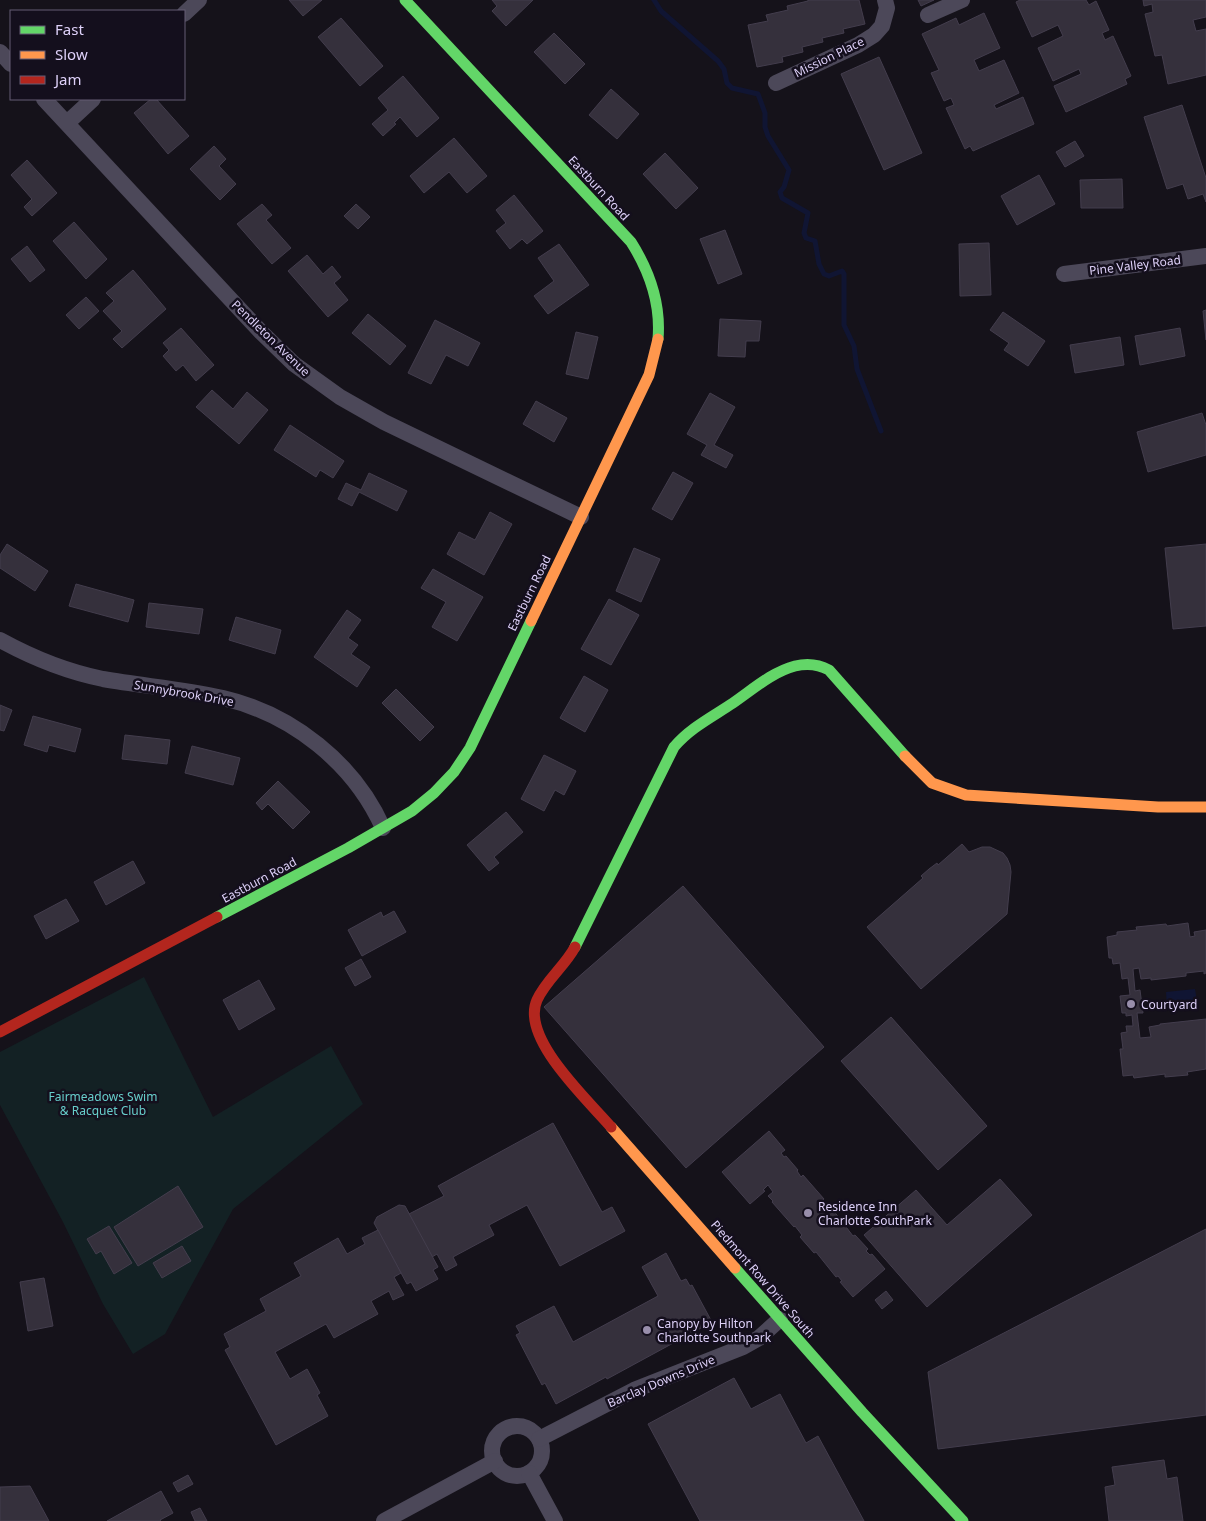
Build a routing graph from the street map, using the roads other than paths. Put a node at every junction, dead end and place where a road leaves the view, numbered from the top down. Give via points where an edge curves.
1 (199, 0) edge
2 (405, 0) edge
3 (886, 0) edge
4 (962, 0) edge
5 (185, 13) edge
6 (928, 16) dead end
7 (0, 52) edge
8 (10, 63) edge
9 (776, 83) dead end
10 (45, 100) edge
11 (92, 100) edge
12 (67, 123) junction
13 (1206, 256) edge
14 (1064, 274) dead end
15 (581, 517) junction
16 (0, 640) edge
17 (1206, 807) edge
18 (384, 828) junction
19 (0, 1032) edge
20 (780, 1319) junction
21 (539, 1439) junction
22 (495, 1462) junction
23 (529, 1473) junction
24 (384, 1521) edge
25 (555, 1521) edge
26 (963, 1521) edge

1 - 5 street
2 - 15 street, Eastburn Road via 631,242 652,280 659,332 649,375
3 - 9 street, Mission Place via 882,26 874,35
4 - 6 street
7 - 8 street
10 - 12 street, Pendleton Avenue
11 - 12 street
12 - 15 street, Pendleton Avenue via 294,364 340,397 384,422
13 - 14 street, Pine Valley Road
15 - 18 street, Eastburn Road via 470,748 434,793
16 - 18 street, Sunnybrook Drive via 63,668 101,678 223,698 281,720 335,759 360,788
17 - 20 street, Piedmont Row Drive South via 976,796 946,790 932,783 916,768 829,670 812,664 790,668 751,691 684,736 674,747 572,953 536,1002 535,1026 548,1051 580,1092
18 - 19 street, Eastburn Road
20 - 21 street, Barclay Downs Drive via 742,1347 634,1390
20 - 26 street, Piedmont Row Drive South
21 - 22 street via 533,1432 518,1426 502,1432 493,1445
21 - 23 street via 540,1462
22 - 23 street via 505,1473 521,1476
22 - 24 street
23 - 25 street

